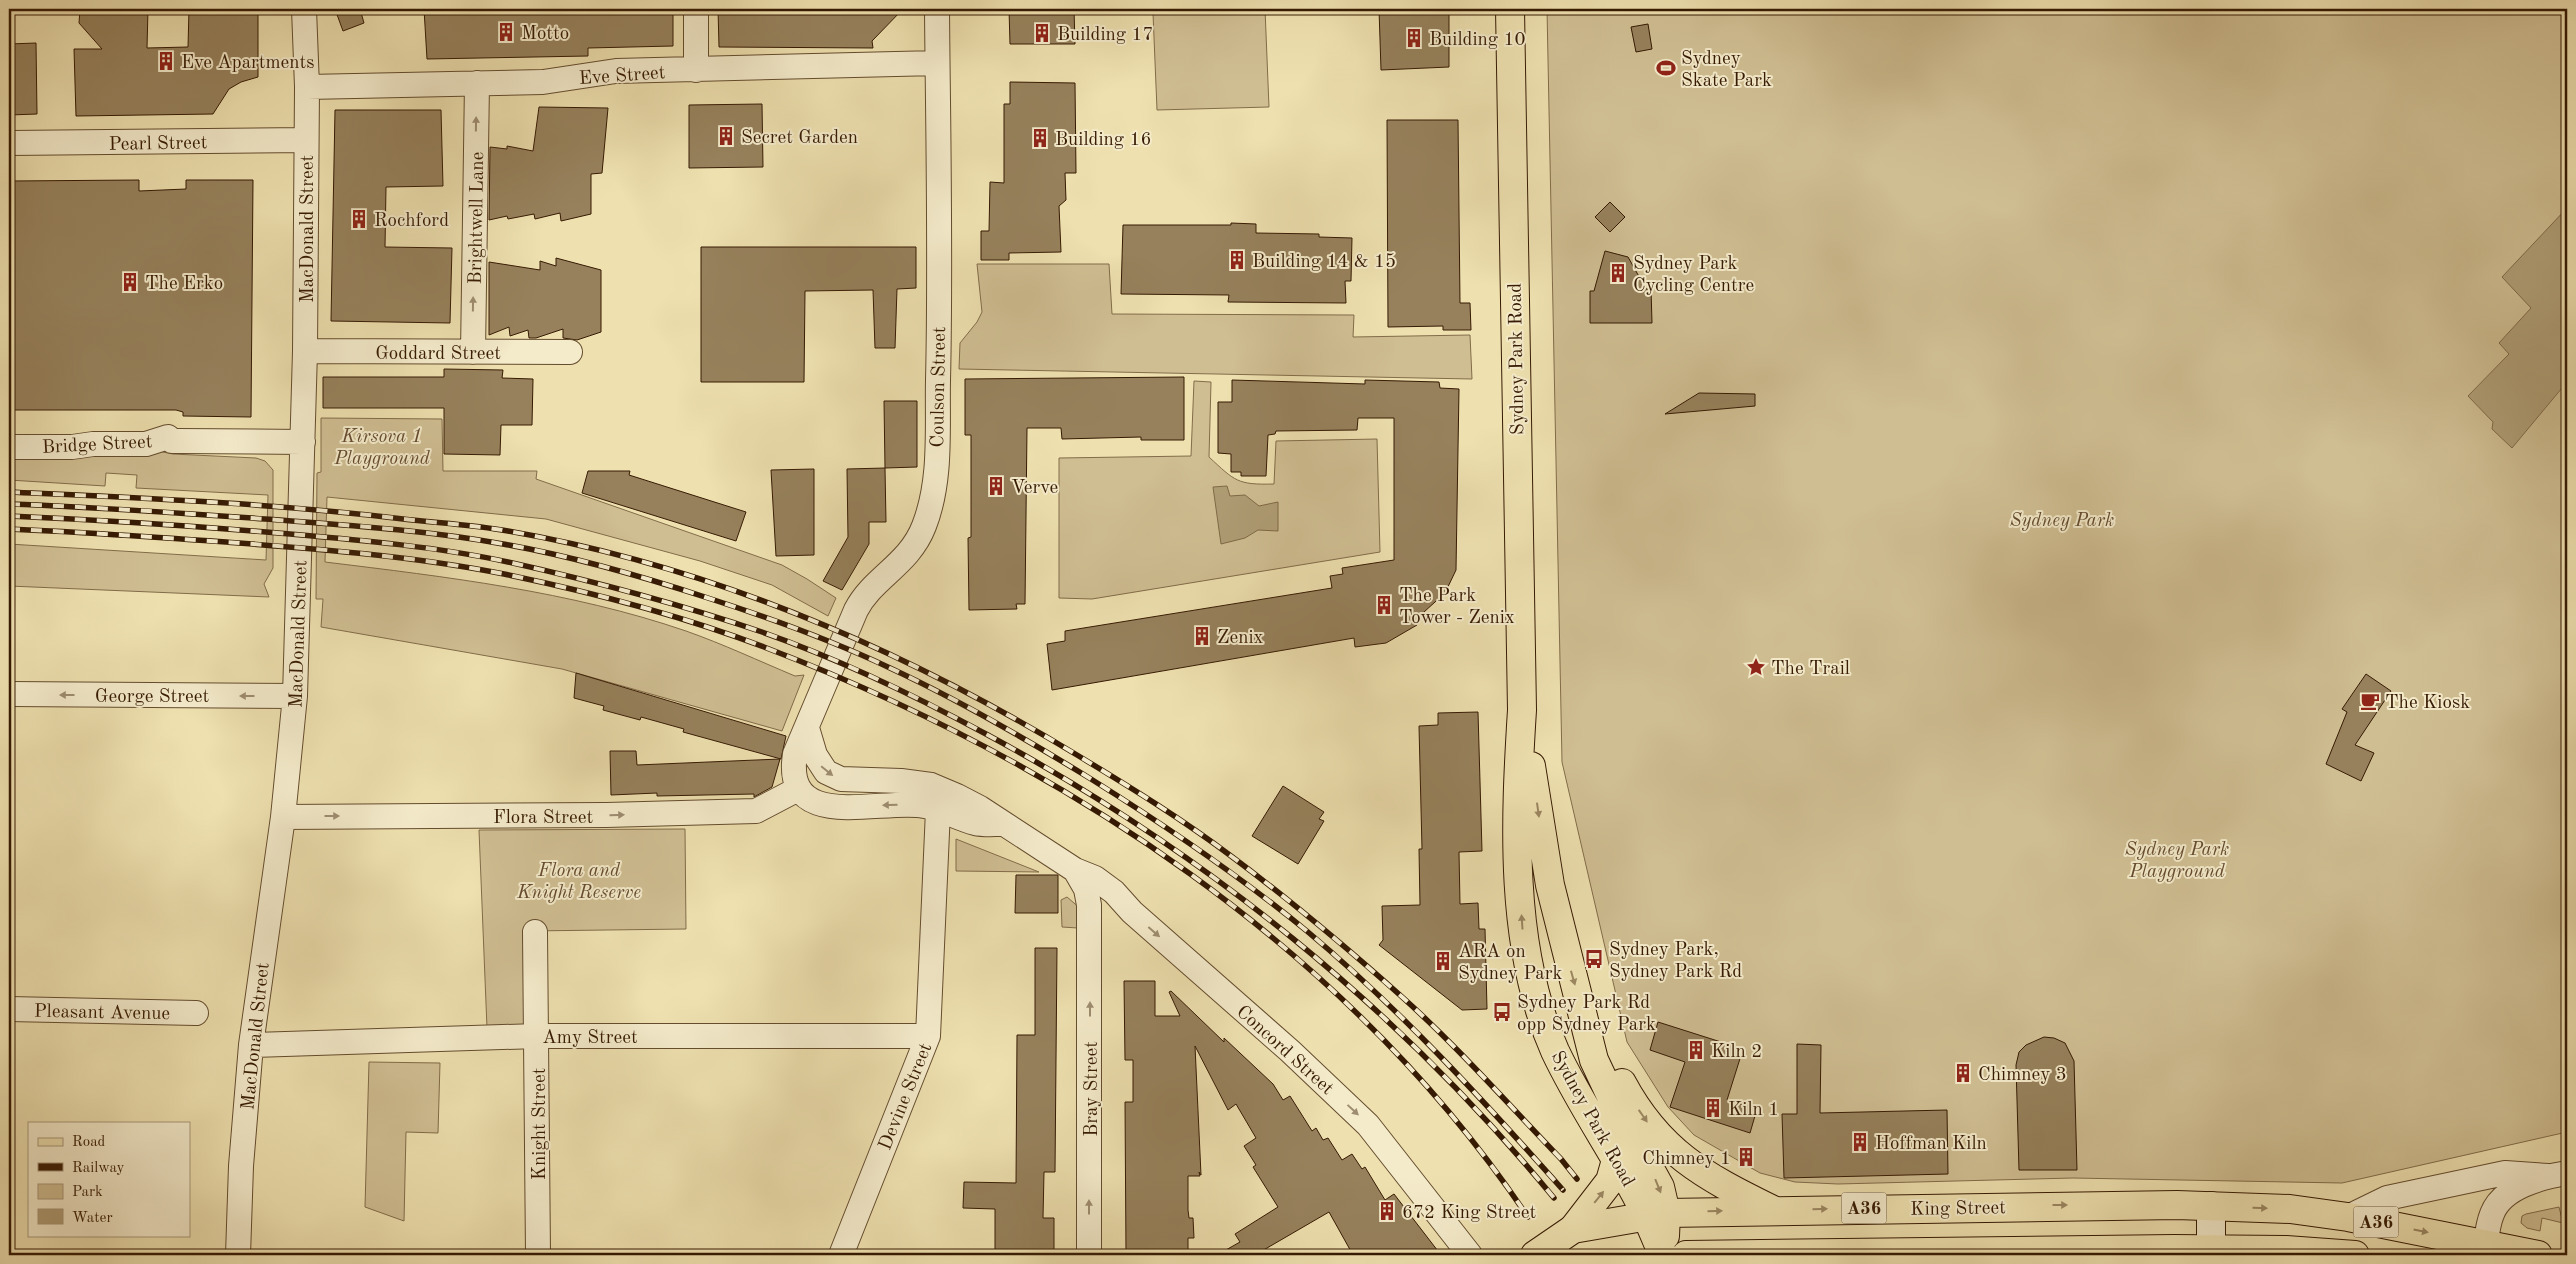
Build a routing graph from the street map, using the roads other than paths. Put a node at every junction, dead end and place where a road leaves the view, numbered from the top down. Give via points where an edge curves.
1 (304, 9) edge
2 (696, 9) edge
3 (937, 9) edge
4 (1510, 9) edge
5 (937, 63) junction
6 (696, 70) junction
7 (476, 83) junction
8 (307, 87) junction
9 (306, 140) junction
10 (9, 143) edge
11 (305, 351) junction
12 (472, 352) junction
13 (570, 352) dead end
14 (303, 442) junction
15 (9, 446) edge
16 (9, 694) edge
17 (295, 696) junction
18 (1522, 710) junction
19 (807, 728) junction
20 (798, 789) junction
21 (938, 810) junction
22 (283, 817) junction
23 (1002, 824) junction
24 (1075, 870) junction
25 (1132, 912) junction
26 (1090, 922) junction
27 (535, 932) dead end
28 (9, 1009) edge
29 (196, 1013) dead end
30 (1583, 1014) junction
31 (537, 1036) junction
32 (928, 1036) junction
33 (252, 1045) junction
34 (1616, 1160) junction
35 (2557, 1175) edge
36 (2460, 1182) junction
37 (2211, 1206) junction
38 (1771, 1210) junction
39 (1656, 1214) junction
40 (2492, 1214) junction
41 (2348, 1217) junction
42 (1573, 1229) junction
43 (2485, 1250) edge
44 (2213, 1252) edge
45 (1924, 1254) edge
46 (238, 1255) edge
47 (538, 1255) edge
48 (841, 1255) edge
49 (1089, 1255) edge
50 (1470, 1255) edge
51 (1535, 1255) edge
52 (1664, 1255) edge
53 (1686, 1255) edge
54 (2355, 1255) edge
55 (2538, 1255) edge

1 - 8 street, MacDonald Street
2 - 6 street
3 - 5 street, Coulson Street
4 - 18 main road, Sydney Park Road
5 - 6 street, Eve Street
5 - 19 street, Coulson Street via 939,338 934,495 923,529 913,546 891,572 861,599
6 - 7 street, Eve Street via 616,71 543,82
7 - 8 street, Eve Street
12 -> 7 street, Brightwell Lane
8 - 9 street, MacDonald Street
9 - 10 street, Pearl Street
9 - 11 street, MacDonald Street
11 - 12 street, Goddard Street
11 - 14 street, MacDonald Street
12 - 13 street, Goddard Street
14 - 15 street, Bridge Street via 178,441 168,437 146,444
14 - 17 street, MacDonald Street
17 -> 16 street, George Street
17 - 22 street, MacDonald Street
18 -> 30 main road, Sydney Park Road via 1550,885
34 -> 18 main road, Sydney Park Road via 1558,1057 1541,1015 1530,974 1523,937 1518,848 1517,777
19 - 20 street, Coulson Street via 792,769
19 -> 23 street via 819,764 835,777 931,785 980,808
21 -> 20 street via 918,805 829,806 812,800
22 -> 20 street, Flora Street via 756,811
21 - 23 street via 977,823
21 - 32 street, Devine Street
22 - 33 street, MacDonald Street
23 - 24 street
24 - 25 street, Concord Street via 1095,878 1114,892
24 - 26 street, Bray Street via 1088,897
25 - 26 street via 1111,911
25 -> 50 street, Concord Street via 1290,1051 1368,1125
49 -> 26 street, Bray Street
27 - 31 street, Knight Street
28 - 29 street, Pleasant Avenue
30 -> 38 main road, Sydney Park Road via 1630,1098 1671,1150 1699,1171
30 -> 39 main road, Sydney Park Road via 1600,1076 1660,1187
31 - 32 street, Amy Street
31 - 33 street, Amy Street
31 - 47 street, Knight Street
32 - 48 street, Devine Street
33 - 46 street, MacDonald Street via 241,1166
34 - 39 main road, Sydney Park Road
42 -> 34 main road via 1610,1181
35 - 36 street via 2505,1173
35 - 40 street via 2507,1194
36 - 40 street via 2479,1190
36 - 41 street via 2387,1198
38 -> 37 main road, King Street / A36
37 -> 41 main road, A36 via 2290,1209
37 - 44 main road
39 -> 38 main road, King Street / A36
39 - 42 main road, King Street / A36
39 - 52 main road, Sydney Park Road
40 - 43 street
41 -> 43 main road, A36
42 - 51 main road, King Street / A36
43 - 55 main road, A36
44 - 45 main road, A36
44 - 54 main road, A36 via 2286,1250
45 - 53 main road, A36

